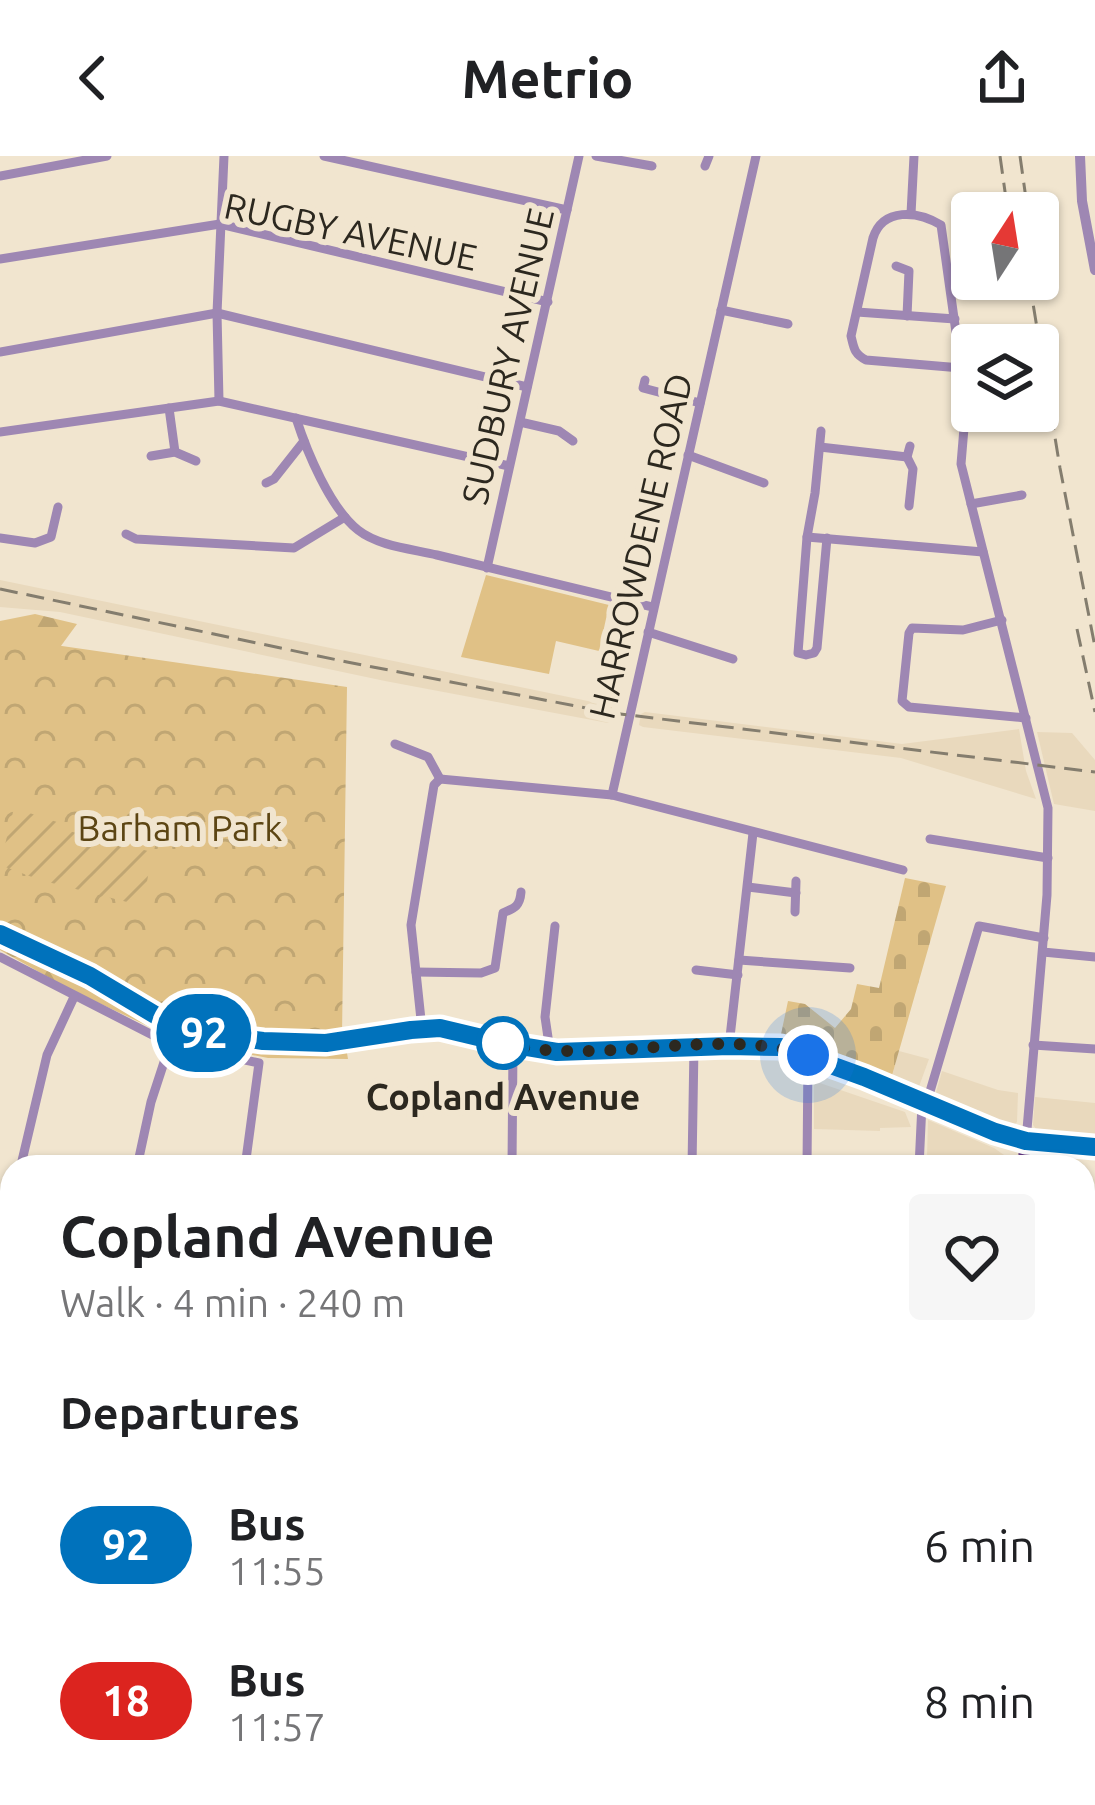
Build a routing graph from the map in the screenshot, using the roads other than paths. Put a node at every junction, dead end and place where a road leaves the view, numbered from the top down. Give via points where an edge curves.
1 (106, 156) edge
2 (224, 156) edge
3 (324, 156) edge
4 (580, 156) edge
5 (596, 156) edge
6 (914, 156) edge
7 (1080, 156) edge
8 (752, 157) edge
9 (652, 166) dead end
10 (0, 176) edge
11 (567, 210) junction
12 (910, 214) junction
13 (220, 224) junction
14 (1092, 236) edge
15 (0, 259) edge
16 (896, 266) dead end
17 (1095, 270) edge
18 (548, 302) junction
19 (721, 310) junction
20 (856, 312) junction
21 (217, 313) junction
22 (908, 316) junction
23 (955, 319) junction
24 (788, 324) dead end
25 (956, 324) edge
26 (0, 352) edge
27 (951, 367) edge
28 (527, 387) junction
29 (643, 387) dead end
30 (219, 401) junction
31 (700, 403) junction
32 (169, 408) junction
33 (296, 418) junction
34 (520, 422) junction
35 (821, 431) dead end
36 (0, 432) edge
37 (964, 432) edge
38 (304, 441) junction
39 (573, 441) dead end
40 (820, 447) junction
41 (175, 452) junction
42 (688, 455) junction
43 (151, 456) dead end
44 (196, 460) dead end
45 (509, 466) junction
46 (266, 483) dead end
47 (764, 484) dead end
48 (1022, 495) dead end
49 (970, 504) junction
50 (909, 506) dead end
51 (58, 507) dead end
52 (345, 517) junction
53 (126, 534) dead end
54 (807, 537) junction
55 (0, 538) edge
56 (827, 538) junction
57 (983, 552) junction
58 (487, 568) junction
59 (653, 607) junction
60 (1002, 620) junction
61 (648, 632) junction
62 (733, 659) dead end
63 (1026, 718) junction
64 (395, 744) dead end
65 (440, 779) junction
66 (612, 795) junction
67 (753, 833) junction
68 (930, 839) dead end
69 (1048, 858) junction
70 (903, 870) dead end
71 (748, 887) junction
72 (521, 892) dead end
73 (795, 912) dead end
74 (555, 926) dead end
75 (0, 934) edge
76 (1044, 938) junction
77 (1042, 952) junction
78 (0, 957) edge
79 (1095, 958) edge
80 (739, 960) junction
81 (850, 968) dead end
82 (696, 970) dead end
83 (416, 972) junction
84 (737, 975) junction
85 (74, 997) junction
86 (422, 1029) junction
87 (170, 1044) junction
88 (1033, 1045) junction
89 (513, 1046) junction
90 (694, 1046) junction
91 (729, 1046) junction
92 (1095, 1049) edge
93 (550, 1052) junction
94 (808, 1055) junction
95 (924, 1104) junction
96 (1026, 1141) junction
97 (1095, 1147) edge
98 (23, 1155) edge
99 (140, 1155) edge
100 (247, 1155) edge
101 (512, 1155) edge
102 (692, 1155) edge
103 (807, 1155) edge
104 (920, 1155) edge
105 (1025, 1155) edge

1 - 10 street
2 - 13 street
3 - 11 street
4 - 11 street, SUDBURY AVENUE
5 - 9 street
6 - 12 street
7 - 14 street
8 - 19 street, HARROWDENE ROAD
11 - 18 street, SUDBURY AVENUE
12 - 20 street via 878,224
12 - 23 street via 941,225
13 - 15 street, RUGBY AVENUE
13 - 18 street, RUGBY AVENUE
13 - 21 street
14 - 17 street
16 - 22 street via 909,271
18 - 28 street, SUDBURY AVENUE
19 - 24 street
19 - 31 street, HARROWDENE ROAD
20 - 22 street
20 - 27 street via 851,336 858,356
21 - 26 street
21 - 28 street
21 - 30 street
22 - 23 street
23 - 25 street
28 - 34 street, SUDBURY AVENUE
29 - 31 street
30 - 32 street
30 - 33 street
31 - 42 street, HARROWDENE ROAD
32 - 36 street
32 - 41 street
33 - 38 street
33 - 45 street
34 - 39 street
34 - 45 street, SUDBURY AVENUE
35 - 40 street
37 - 49 street
38 - 46 street
38 - 52 street
40 - 50 street via 908,451
40 - 54 street
41 - 43 street
41 - 44 street
42 - 47 street
42 - 59 street, HARROWDENE ROAD
45 - 58 street, SUDBURY AVENUE
48 - 49 street
49 - 57 street
51 - 55 street via 50,537
52 - 53 street via 294,548
52 - 58 street via 371,538
54 - 56 street
54 - 56 street via 798,652 806,655 817,648
56 - 57 street
57 - 60 street
58 - 59 street
59 - 61 street, HARROWDENE ROAD
60 - 63 street
60 - 63 street via 963,630 912,628 902,701
61 - 62 street
61 - 66 street, HARROWDENE ROAD
63 - 69 street via 1048,808
64 - 65 street via 428,757
65 - 66 street
65 - 83 street via 411,925
66 - 67 street
67 - 70 street
67 - 71 street
68 - 69 street
69 - 76 street
71 - 73 street via 796,887
71 - 80 street
72 - 83 street via 503,913 495,968
74 - 93 street via 545,1017
75 - 86 main road via 190,1031 326,1043
76 - 77 street
76 - 95 street via 979,926
77 - 79 street
77 - 88 street
78 - 85 street
80 - 81 street
80 - 84 street
82 - 84 street
83 - 86 street
84 - 91 street
85 - 87 street
85 - 98 street via 47,1055
86 - 89 main road
87 - 99 street
87 - 100 street via 259,1063
88 - 92 street
88 - 96 street
89 - 93 main road
89 - 101 street
90 - 91 main road
90 - 93 main road
90 - 102 street
91 - 94 main road
94 - 95 main road
94 - 103 street
95 - 96 main road
95 - 104 street
96 - 97 main road
96 - 105 main road

